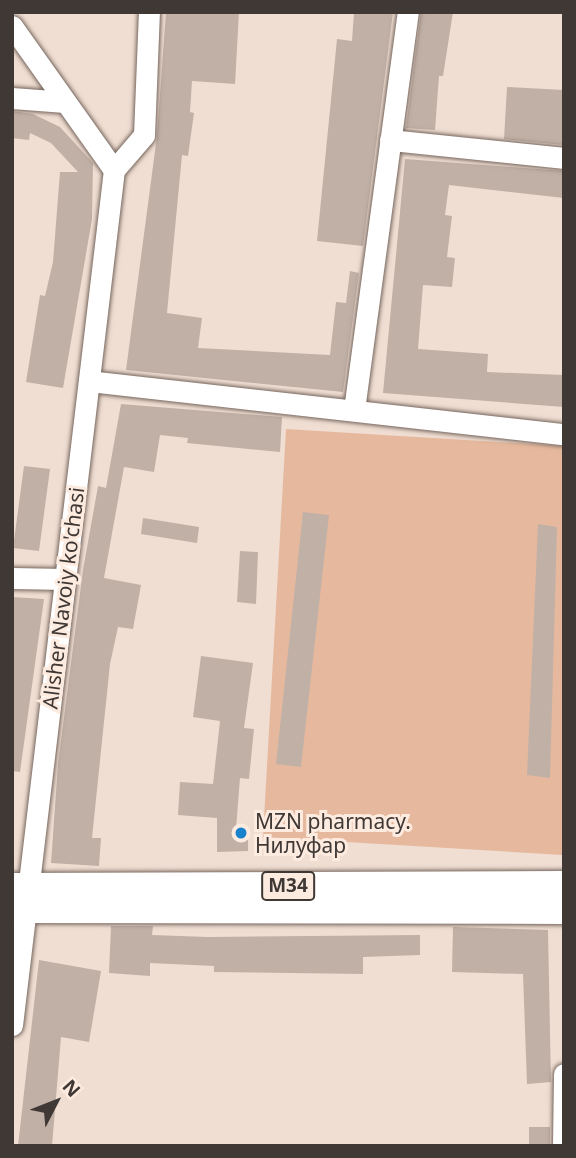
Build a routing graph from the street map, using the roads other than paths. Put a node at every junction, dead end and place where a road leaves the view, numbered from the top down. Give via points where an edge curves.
1 (149, 12) edge
2 (408, 12) edge
3 (12, 26) edge
4 (12, 98) edge
5 (65, 102) junction
6 (390, 140) junction
7 (564, 158) edge
8 (114, 170) junction
9 (89, 381) junction
10 (354, 410) junction
11 (564, 434) edge
12 (12, 578) edge
13 (65, 579) junction
14 (564, 885) edge
15 (20, 898) edge
16 (564, 910) edge
17 (12, 1025) edge
18 (564, 1074) edge
19 (563, 1146) edge

1 - 8 street via 144,135
2 - 6 street
3 - 5 street
4 - 5 street
5 - 8 street
6 - 7 street
6 - 10 street
8 - 9 street, Alisher Navoiy ko'chasi
9 - 10 street
9 - 13 street, Alisher Navoiy ko'chasi
10 - 11 street
12 - 13 street
13 - 15 street, Alisher Navoiy ko'chasi
14 - 15 main road, M34
15 - 16 main road, M34
15 - 17 street, Alisher Navoiy ko'chasi
18 - 19 street

